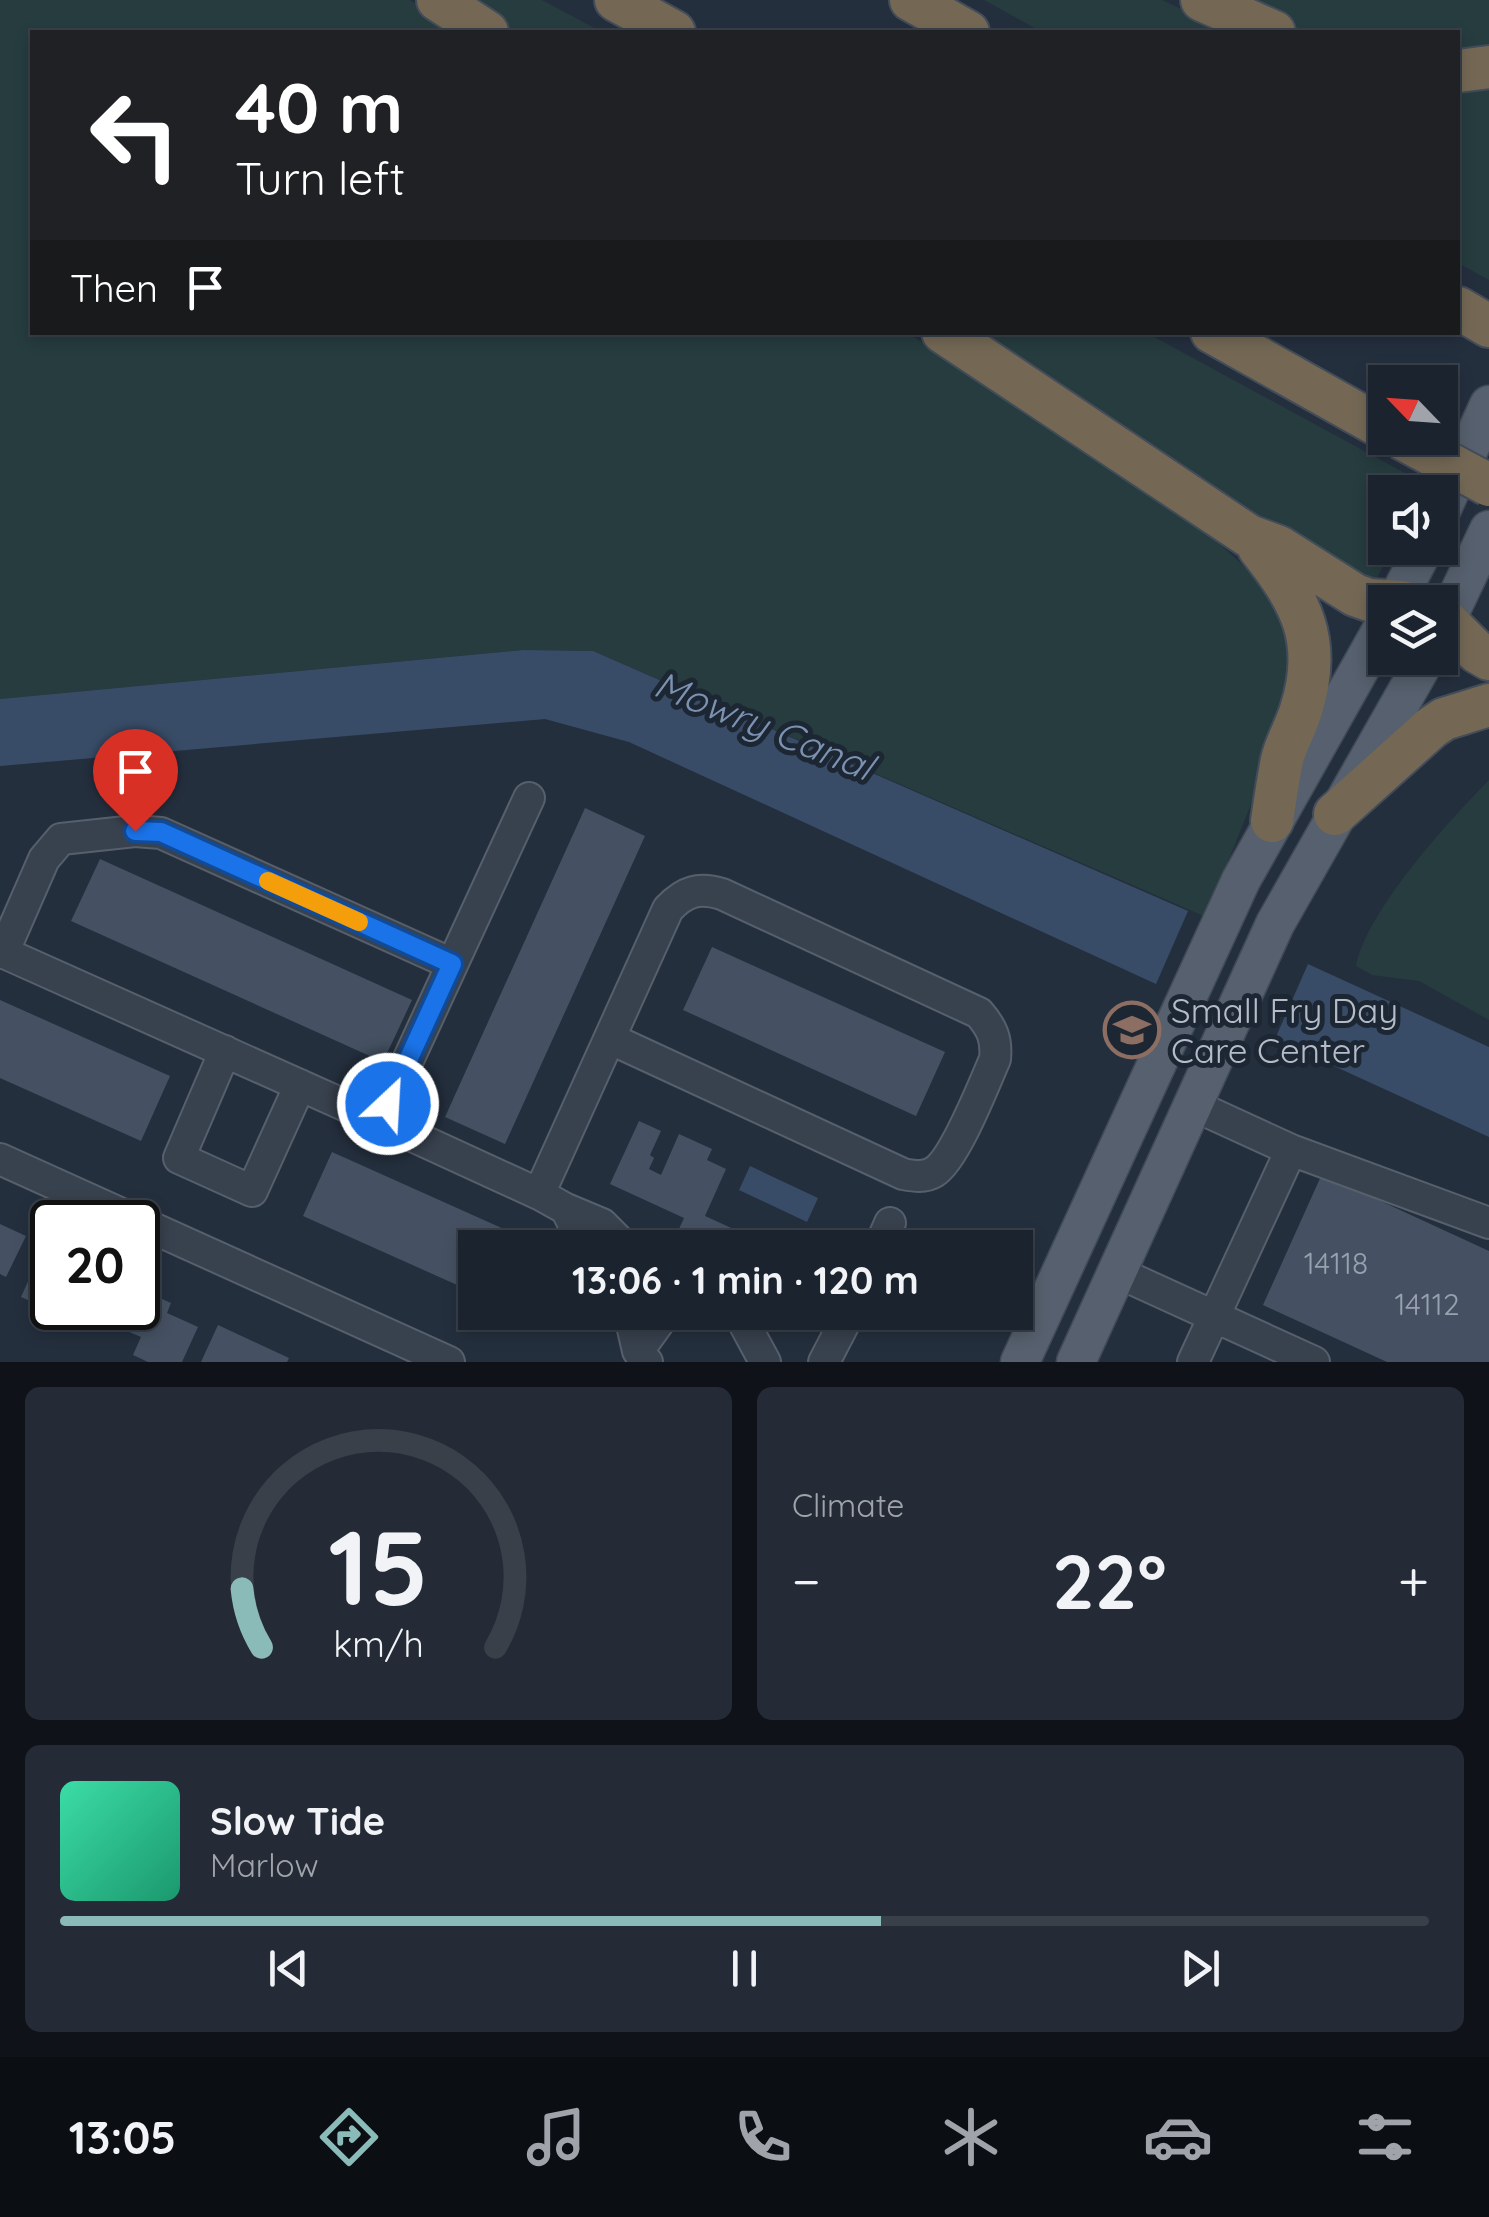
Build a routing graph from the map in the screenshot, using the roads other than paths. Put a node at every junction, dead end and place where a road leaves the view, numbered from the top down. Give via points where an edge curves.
1 (438, 0) edge
2 (616, 0) edge
3 (911, 0) edge
4 (1202, 0) edge
5 (484, 30) edge
6 (670, 30) edge
7 (964, 30) edge
8 (1270, 30) edge
9 (1489, 66) edge
10 (1460, 72) edge
11 (1460, 309) edge
12 (1489, 326) edge
13 (948, 335) edge
14 (1217, 335) edge
15 (1489, 405) edge
16 (1368, 419) edge
17 (1434, 455) edge
18 (1457, 475) edge
19 (1489, 485) edge
20 (1489, 530) edge
21 (1249, 536) junction
22 (1458, 591) edge
23 (1368, 600) edge
24 (1458, 636) edge
25 (1368, 654) edge
26 (1489, 659) edge
27 (1416, 675) edge
28 (1489, 705) edge
29 (529, 798) dead end
30 (1335, 814) junction
31 (1272, 821) junction
32 (2, 952) edge
33 (452, 964) junction
34 (610, 1040) junction
35 (224, 1052) junction
36 (300, 1085) junction
37 (1193, 1104) junction
38 (380, 1121) junction
39 (1291, 1150) junction
40 (0, 1160) edge
41 (538, 1194) junction
42 (566, 1209) junction
43 (1489, 1222) edge
44 (576, 1230) edge
45 (608, 1230) edge
46 (1118, 1272) junction
47 (1214, 1316) junction
48 (635, 1330) edge
49 (656, 1330) edge
50 (742, 1330) edge
51 (841, 1330) edge
52 (642, 1356) edge
53 (449, 1362) edge
54 (765, 1362) edge
55 (824, 1362) edge
56 (1020, 1362) edge
57 (1076, 1362) edge
58 (1193, 1362) edge
59 (1314, 1362) edge

1 - 5 highway
2 - 6 highway
3 - 7 highway
4 - 8 highway
9 - 10 highway
11 - 12 highway
13 - 21 highway
14 - 16 highway
15 - 18 main road
17 - 19 highway, bridge
20 - 22 main road
21 - 23 highway
21 - 31 highway via 1290,588 1310,649 1308,683 1283,757
24 - 26 highway
25 - 31 main road
27 - 30 main road
28 - 30 highway via 1432,726
29 - 33 street
30 - 37 main road via 1275,924
31 - 56 main road
32 - 33 street via 44,859 61,839 135,831 161,832
32 - 35 street
33 - 38 street
34 - 34 street via 668,908 693,890 722,894 979,1013 992,1028 996,1059 950,1154 936,1171 918,1177
34 - 41 street
35 - 36 street
35 - 36 street via 178,1158 252,1191
36 - 38 street
37 - 39 street
37 - 46 main road
38 - 41 street
39 - 43 street
39 - 47 street
40 - 53 street
41 - 42 street
42 - 44 street
42 - 45 street
46 - 47 street
46 - 57 main road
47 - 58 street
47 - 59 street
48 - 52 street
49 - 52 street
50 - 54 street
51 - 55 street

